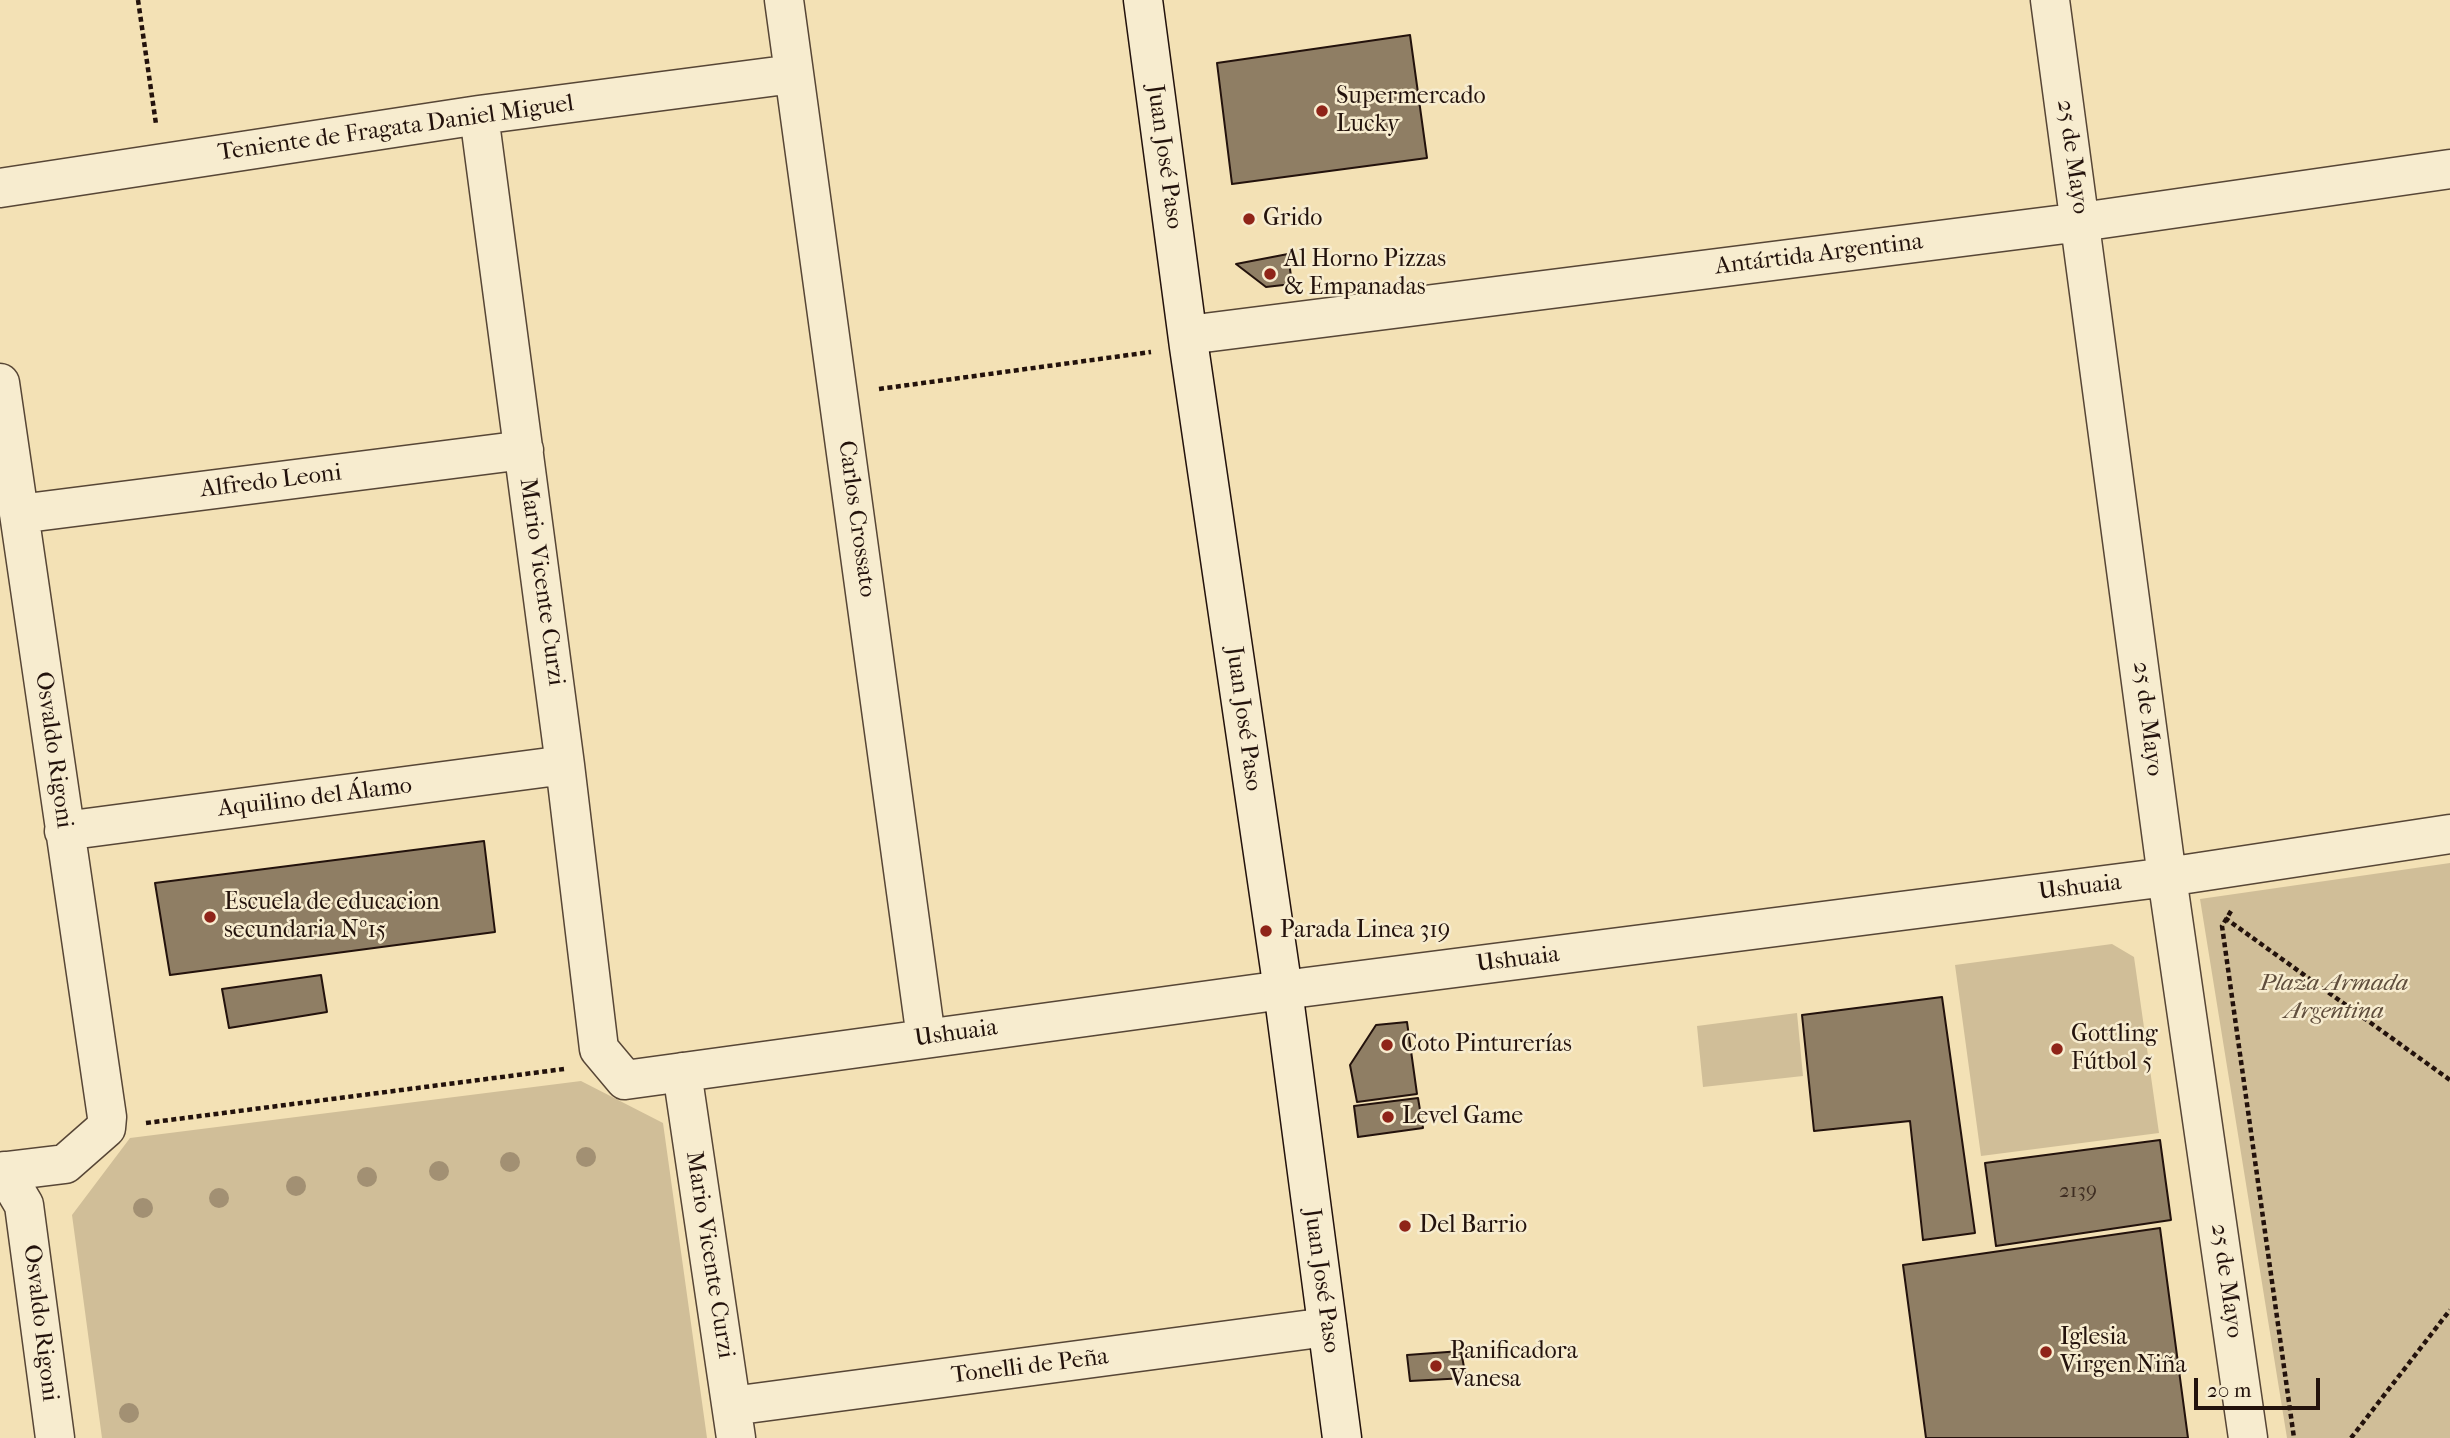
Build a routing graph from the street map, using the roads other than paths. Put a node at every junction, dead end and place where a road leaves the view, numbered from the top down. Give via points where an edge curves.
1 (784, 0) edge
2 (1143, 0) edge
3 (2050, 0) edge
4 (793, 74) junction
5 (479, 115) junction
6 (2450, 169) edge
7 (0, 188) edge
8 (2081, 222) junction
9 (1188, 341) junction
10 (0, 383) edge
11 (524, 450) junction
12 (19, 514) junction
13 (565, 765) junction
14 (64, 831) junction
15 (2450, 834) edge
16 (2167, 877) junction
17 (1283, 990) junction
18 (926, 1038) junction
19 (605, 1056) joint
20 (682, 1072) junction
21 (2, 1172) edge
22 (1327, 1327) junction
23 (734, 1422) edge
24 (55, 1438) edge
25 (1342, 1438) edge
26 (2248, 1438) edge

1 - 4 street, Carlos Crossato
2 - 9 street, Juan José Paso
3 - 8 street, 25 de Mayo
4 - 5 street, Teniente de Fragata Daniel Miguel
4 - 18 street, Carlos Crossato
5 - 7 street, Teniente de Fragata Daniel Miguel
5 - 11 street, Mario Vicente Curzi
6 - 8 street, Antártida Argentina
8 - 9 street, Antártida Argentina
8 - 16 street, 25 de Mayo
9 - 17 street, Juan José Paso
10 - 12 street, Osvaldo Rigoni
11 - 12 street, Alfredo Leoni
11 - 13 street, Mario Vicente Curzi
12 - 14 street, Osvaldo Rigoni
13 - 14 street, Aquilino del Álamo
13 - 19 street, Mario Vicente Curzi
14 - 21 street, Osvaldo Rigoni via 107,1122 65,1164
15 - 16 street, Ushuaia
16 - 17 street, Ushuaia
16 - 26 street, 25 de Mayo
17 - 18 street, Ushuaia
17 - 22 street, Juan José Paso
18 - 20 street, Ushuaia
19 - 20 street, Ushuaia via 625,1080
20 - 23 street, Mario Vicente Curzi
21 - 24 street, Osvaldo Rigoni via 24,1205
22 - 23 street, Tonelli de Peña
22 - 25 street, Juan José Paso

